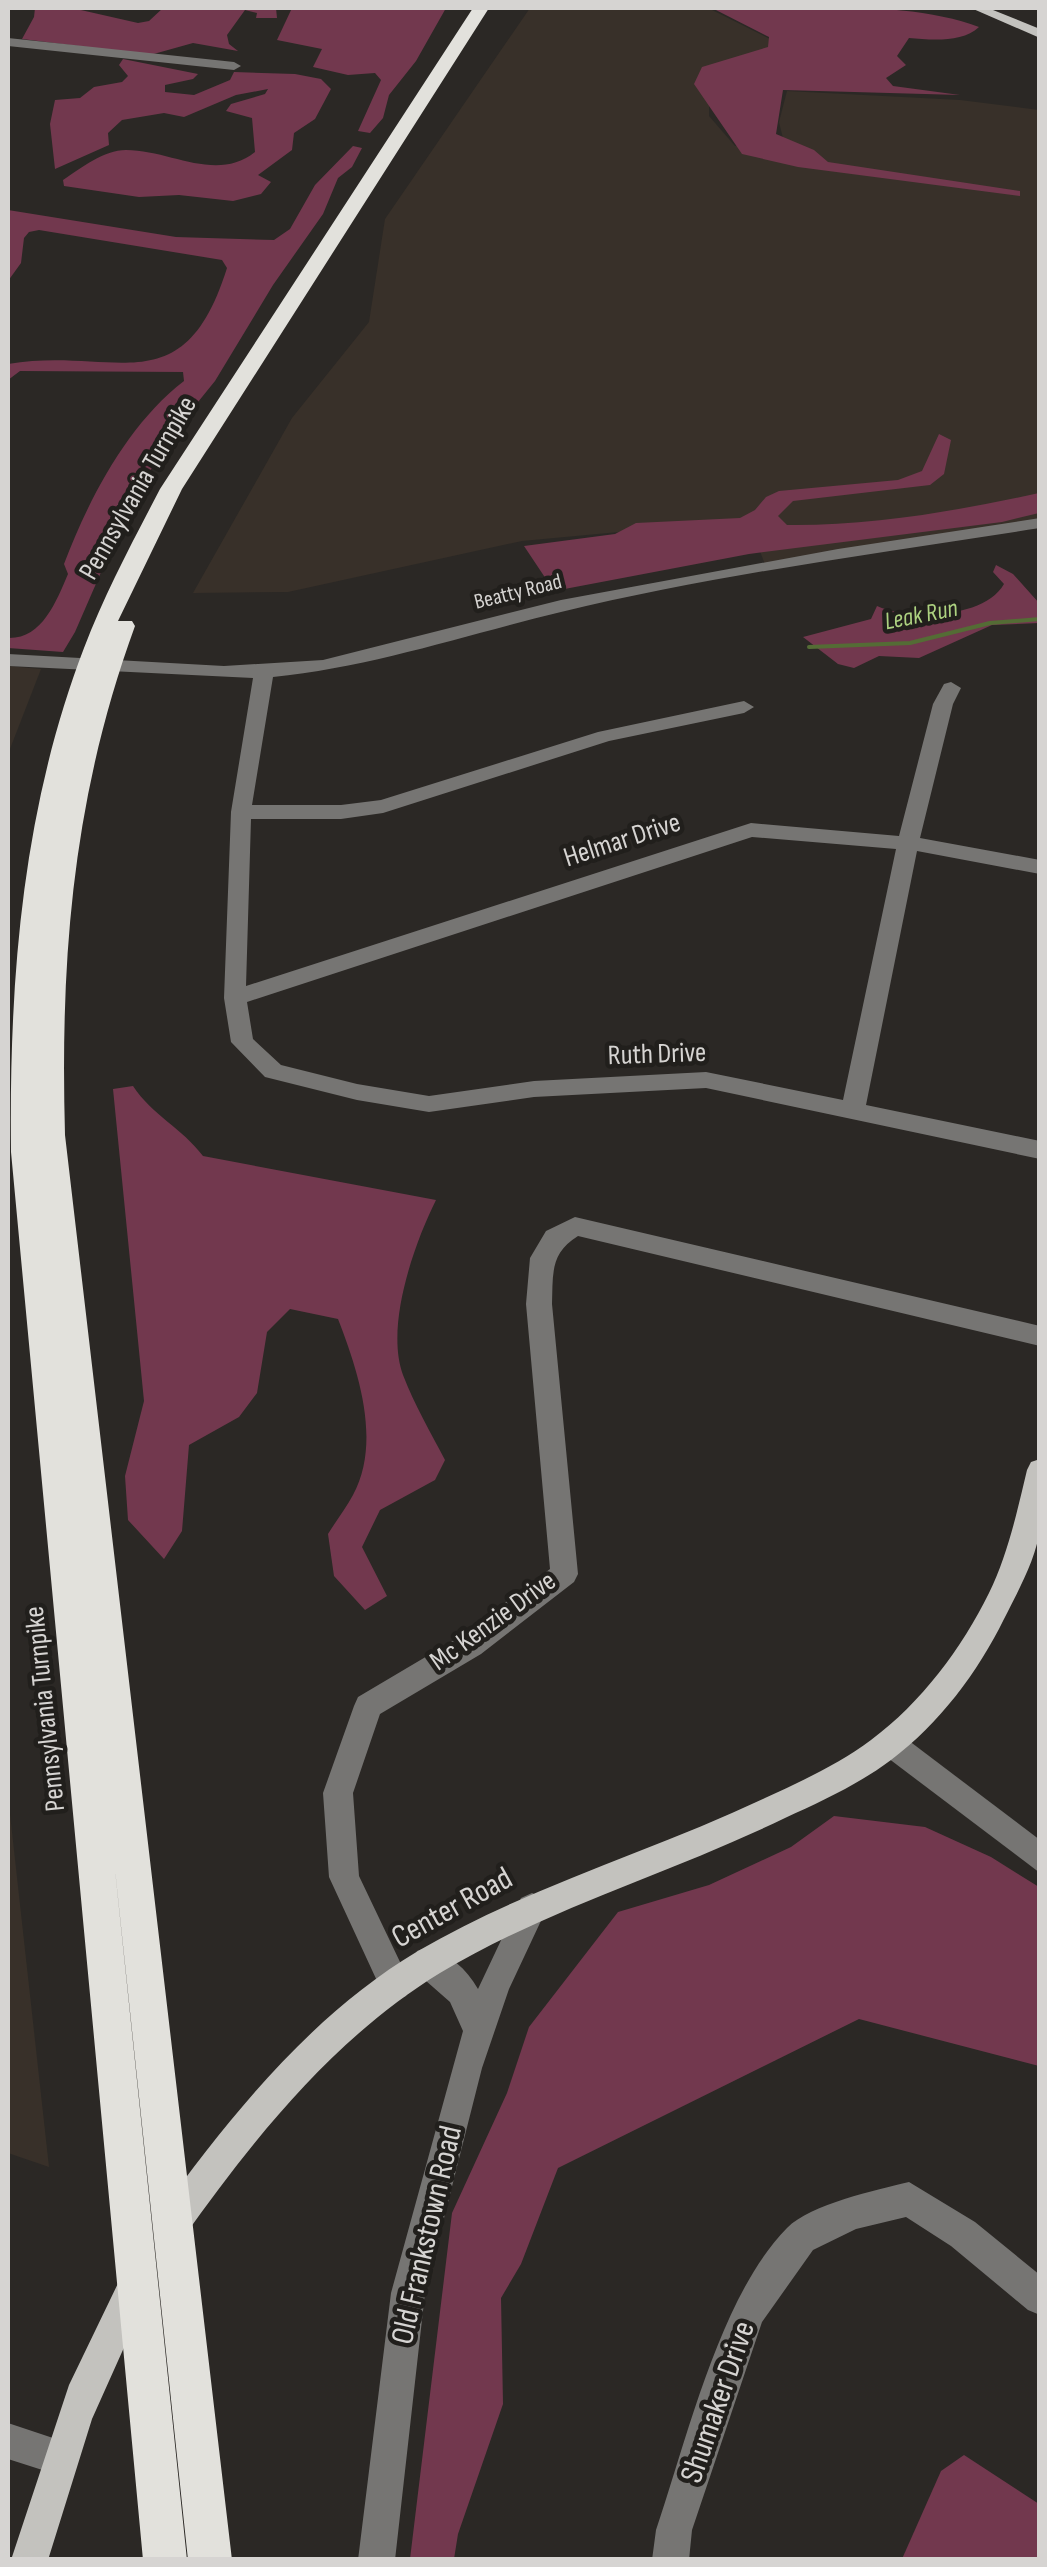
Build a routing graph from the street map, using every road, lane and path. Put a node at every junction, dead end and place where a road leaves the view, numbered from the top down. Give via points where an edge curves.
1 (482, 8) edge
2 (497, 8) edge
3 (978, 8) edge
4 (993, 8) edge
5 (1040, 26) edge
6 (1040, 34) edge
7 (8, 42) edge
8 (234, 66) dead end
9 (1040, 523) edge
10 (107, 640) junction
11 (8, 660) edge
12 (264, 672) junction
13 (951, 688) dead end
14 (89, 691) junction
15 (744, 707) dead end
16 (240, 812) junction
17 (908, 843) junction
18 (1040, 867) edge
19 (235, 998) junction
20 (852, 1109) junction
21 (1040, 1150) edge
22 (1040, 1336) edge
23 (1040, 1470) edge
24 (890, 1743) junction
25 (1040, 1859) edge
26 (532, 1908) junction
27 (428, 1962) junction
28 (396, 1985) junction
29 (478, 2032) junction
30 (1040, 2298) edge
31 (8, 2440) edge
32 (58, 2457) junction
33 (29, 2560) edge
34 (166, 2560) edge
35 (210, 2560) edge
36 (376, 2560) edge
37 (670, 2560) edge

1 - 10 highway, Pennsylvania Turnpike via 171,489 135,554
2 - 10 highway, Pennsylvania Turnpike via 188,496
3 - 6 main road
4 - 5 main road
7 - 8 street
9 - 12 street, Beatty Road via 561,606 363,659
10 - 14 highway, Pennsylvania Turnpike
11 - 12 street, Beatty Road
12 - 16 street
13 - 17 street
14 - 34 highway, Pennsylvania Turnpike via 48,803 32,896 22,1050 24,1152
14 - 35 highway, Pennsylvania Turnpike via 56,899 51,1135
15 - 16 street via 606,736 383,806
16 - 19 street
17 - 18 street, Helmar Drive
17 - 19 street, Helmar Drive via 751,830
17 - 20 street
19 - 20 street, Ruth Drive via 242,1042 273,1070 358,1092 429,1104 706,1080
20 - 21 street, Ruth Drive
22 - 28 street, Mc Kenzie Drive via 575,1226 555,1238 542,1258 538,1304 564,1574 471,1644 368,1706 338,1793 344,1877
23 - 24 main road, Center Road via 1012,1573 979,1636 944,1687
24 - 25 street
24 - 26 main road, Center Road via 746,1824
26 - 27 main road, Center Road
26 - 29 street, Old Frankstown Road
27 - 28 main road, Center Road
27 - 29 street via 454,1978
28 - 32 main road, Center Road via 329,2042 213,2165 104,2340
29 - 36 street, Old Frankstown Road via 408,2292
30 - 37 street, Shumaker Drive via 908,2199 852,2213 801,2238 748,2312 674,2530
31 - 32 street
32 - 33 main road, Center Road

